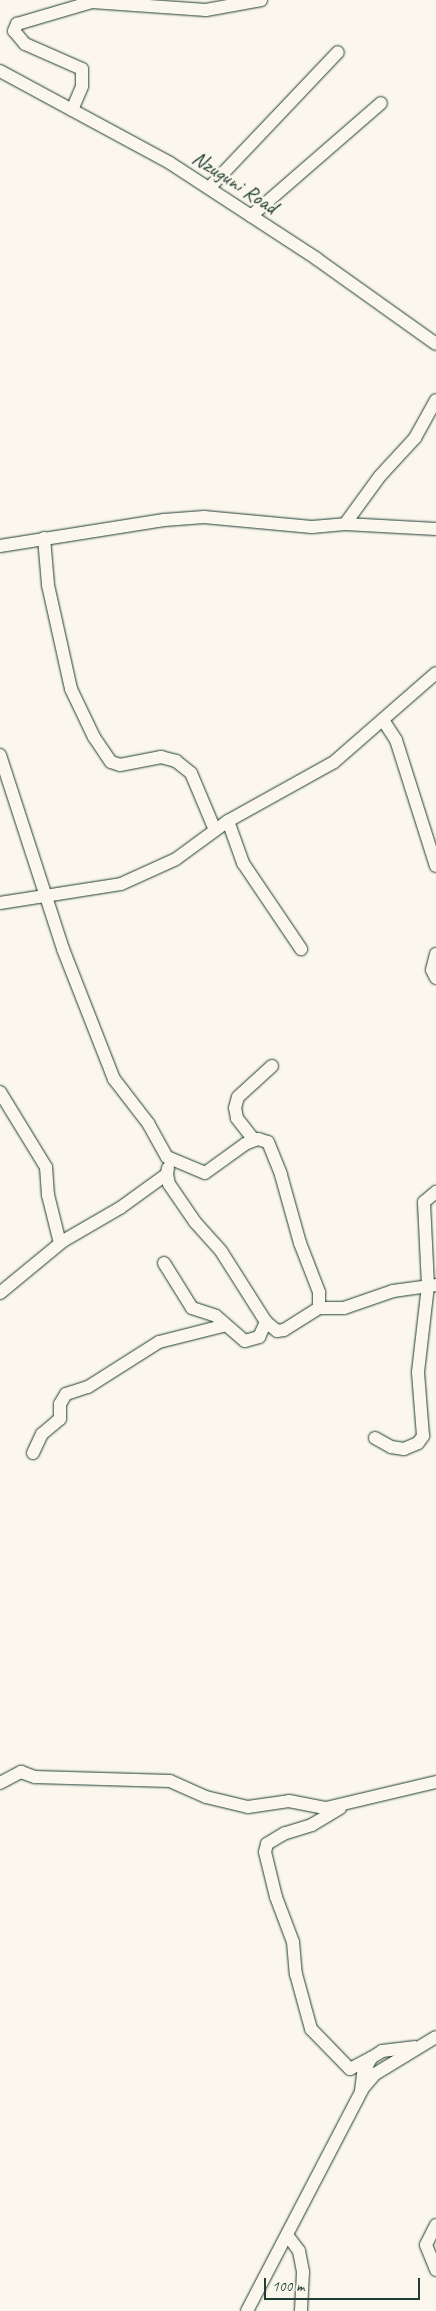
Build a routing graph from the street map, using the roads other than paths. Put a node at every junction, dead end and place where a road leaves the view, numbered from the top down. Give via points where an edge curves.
1 (261, 0) edge
2 (338, 52) dead end
3 (0, 71) edge
4 (381, 103) dead end
5 (72, 110) junction
6 (208, 188) junction
7 (251, 216) junction
8 (435, 340) edge
9 (436, 400) edge
10 (345, 524) junction
11 (436, 529) edge
12 (44, 538) junction
13 (0, 546) edge
14 (436, 673) edge
15 (383, 720) junction
16 (0, 755) edge
17 (228, 821) junction
18 (215, 830) junction
19 (436, 866) edge
20 (45, 896) junction
21 (0, 903) edge
22 (300, 950) dead end
23 (436, 954) edge
24 (436, 978) edge
25 (272, 1066) dead end
26 (0, 1092) edge
27 (254, 1140) junction
28 (167, 1156) junction
29 (166, 1174) junction
30 (436, 1192) edge
31 (60, 1243) junction
32 (164, 1263) dead end
33 (432, 1285) edge
34 (0, 1293) edge
35 (319, 1308) junction
36 (266, 1322) junction
37 (226, 1325) junction
38 (375, 1438) dead end
39 (33, 1453) dead end
40 (436, 1782) edge
41 (0, 1783) edge
42 (346, 1804) junction
43 (436, 2037) edge
44 (416, 2047) junction
45 (371, 2058) junction
46 (361, 2091) junction
47 (436, 2225) edge
48 (287, 2235) junction
49 (436, 2270) edge
50 (246, 2311) edge
51 (301, 2311) edge

1 - 5 street via 206,10 92,2 17,24 14,31 25,44 82,69 82,86
2 - 6 street
3 - 5 street, Nzuguni Road
4 - 7 street
5 - 6 street, Nzuguni Road
6 - 7 street, Nzuguni Road
7 - 8 street, Nzuguni Road
9 - 10 street via 415,438 380,476
10 - 11 street
10 - 12 street via 312,527 204,517
12 - 13 street
12 - 18 street via 48,585 71,689 94,737 111,762 120,765 161,757 176,761 191,773
14 - 15 street
15 - 17 street via 327,767
15 - 19 street via 396,740
16 - 20 street
17 - 18 street
17 - 22 street via 243,862
18 - 20 street via 176,859 122,884
20 - 21 street
20 - 28 street via 114,1079 148,1122
23 - 24 street via 432,970
25 - 27 street via 238,1097 235,1108 237,1118
26 - 31 street via 46,1167 48,1195
27 - 28 street via 205,1173
27 - 35 street via 266,1140 275,1157 300,1243 319,1292
28 - 29 street
29 - 31 street via 113,1213
29 - 36 street via 169,1184 195,1222 221,1251
30 - 33 street via 424,1202
31 - 34 street
32 - 37 street via 192,1308 216,1316
33 - 35 street via 393,1290 344,1308
33 - 38 street via 418,1372 424,1436 404,1449 391,1447
35 - 36 street via 284,1330 277,1331
36 - 37 street via 254,1341 245,1340
37 - 39 street via 159,1342 88,1387 66,1394 60,1404 60,1419 42,1434
40 - 42 street
41 - 42 street via 20,1772 35,1777 163,1780 176,1782 206,1797 248,1807 289,1801 326,1808
42 - 45 street via 312,1825 285,1833 267,1844 265,1852 276,1897 293,1942 296,1974 311,2029 350,2069
43 - 44 street
44 - 45 street via 382,2051
44 - 46 street via 375,2074
45 - 46 street via 363,2074
46 - 48 street
47 - 49 street via 426,2245
48 - 50 street
48 - 51 street via 299,2251 303,2272

